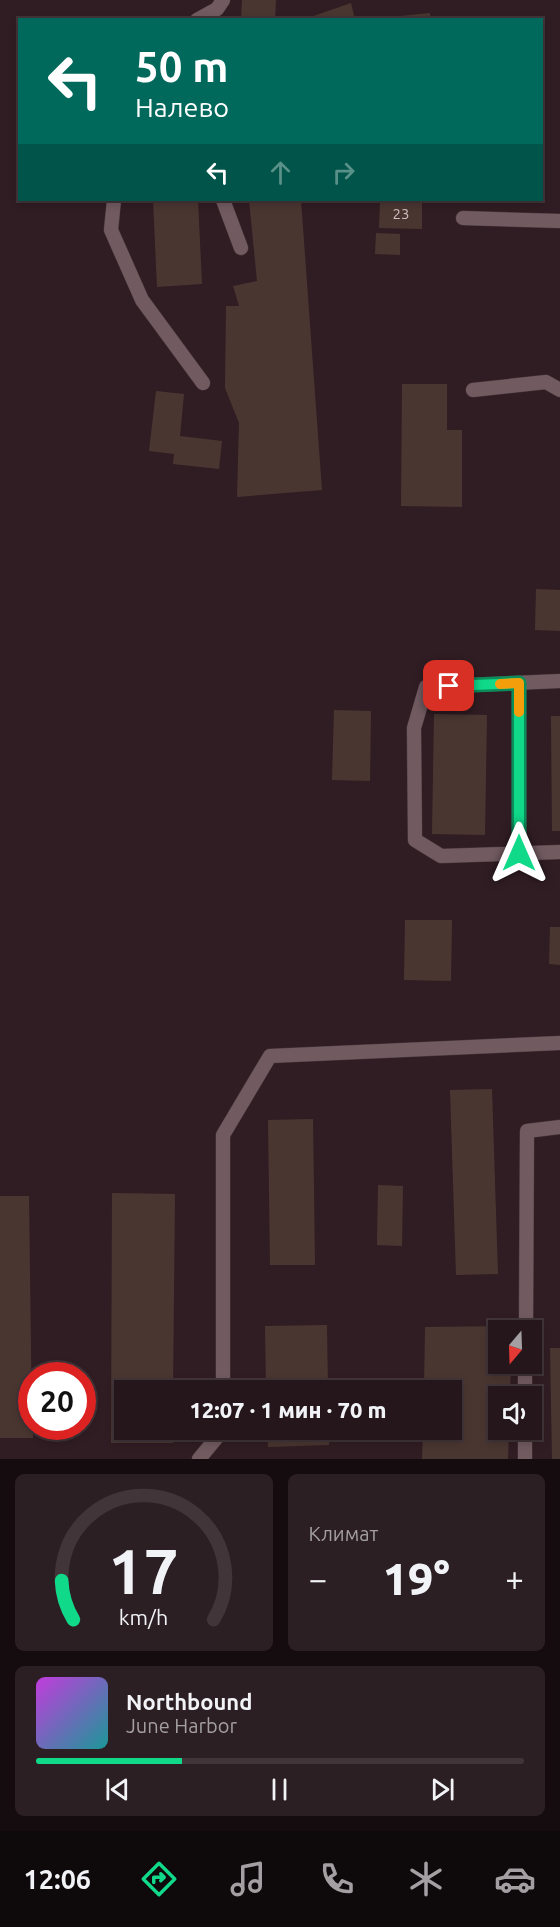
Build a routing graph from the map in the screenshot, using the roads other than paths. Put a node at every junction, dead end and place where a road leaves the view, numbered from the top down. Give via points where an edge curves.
1 (223, 0) edge
2 (213, 16) edge
3 (114, 201) edge
4 (223, 201) edge
5 (464, 218) dead end
6 (560, 221) edge
7 (241, 248) dead end
8 (203, 383) dead end
9 (472, 390) dead end
10 (560, 390) edge
11 (560, 681) edge
12 (519, 683) junction
13 (560, 852) edge
14 (519, 853) junction
15 (560, 1043) edge
16 (560, 1127) edge
17 (525, 1320) edge
18 (223, 1380) edge
19 (215, 1440) edge
20 (525, 1440) edge
21 (198, 1459) edge
22 (525, 1459) edge

1 - 2 lane
3 - 8 lane via 111,230 142,300
4 - 7 lane
5 - 6 lane
9 - 10 lane via 546,382
11 - 12 lane
12 - 14 lane
12 - 14 lane via 426,687 414,728 415,840 441,856
13 - 14 lane
15 - 18 lane via 270,1056 223,1135
16 - 17 lane via 527,1131
19 - 21 lane
20 - 22 lane

